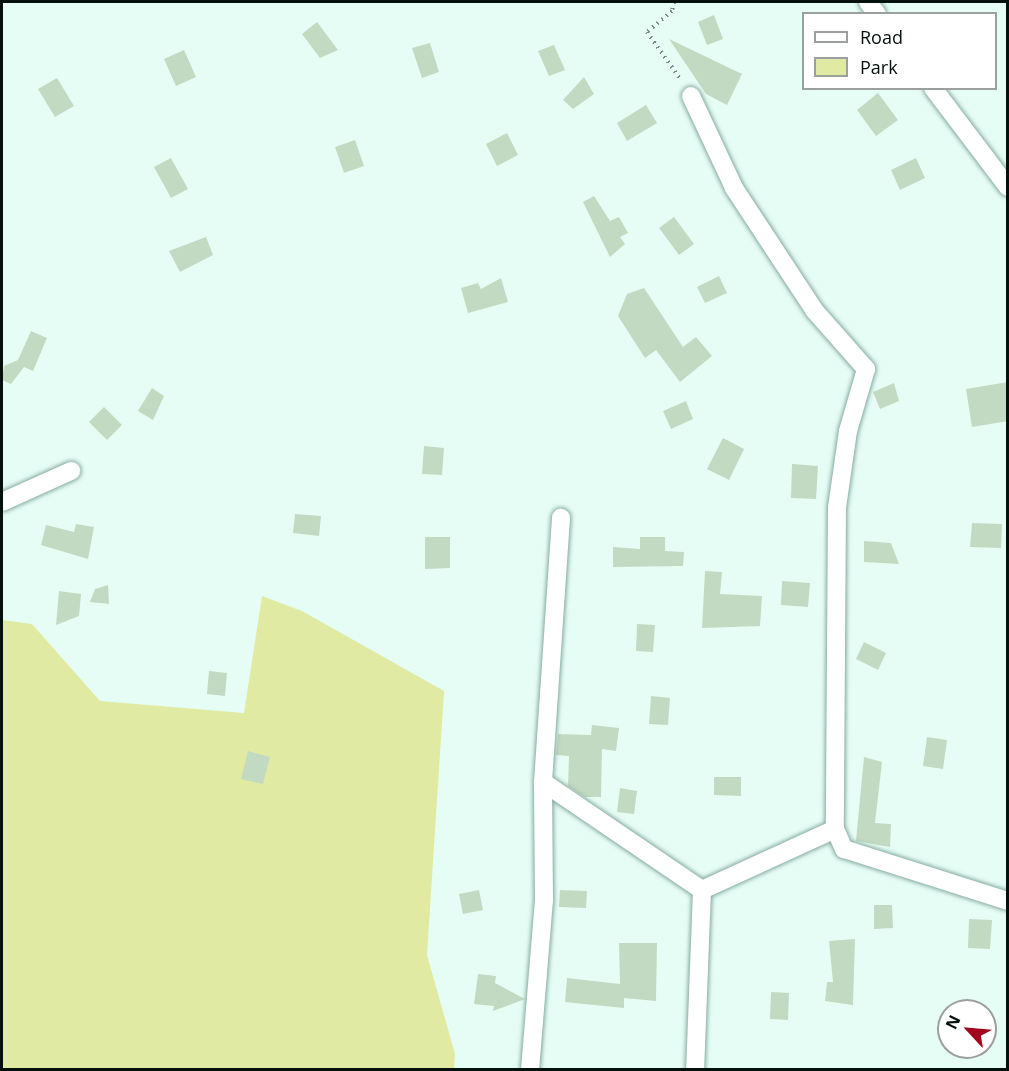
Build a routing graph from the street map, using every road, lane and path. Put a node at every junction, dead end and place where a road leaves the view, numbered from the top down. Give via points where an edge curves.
1 (674, 2) edge
2 (935, 90) edge
3 (691, 96) joint
4 (1008, 187) edge
5 (70, 471) dead end
6 (2, 502) edge
7 (561, 518) dead end
8 (543, 782) junction
9 (835, 829) junction
10 (702, 890) junction
11 (1008, 902) edge
12 (530, 1070) edge
13 (695, 1070) edge

1 - 3 path via 672,11 647,32
2 - 4 street
3 - 9 street via 734,189 813,310 866,369 848,431 837,507
5 - 6 street
7 - 8 street
8 - 10 street
8 - 12 street via 544,901
9 - 10 street
9 - 11 street via 844,849
10 - 13 street

